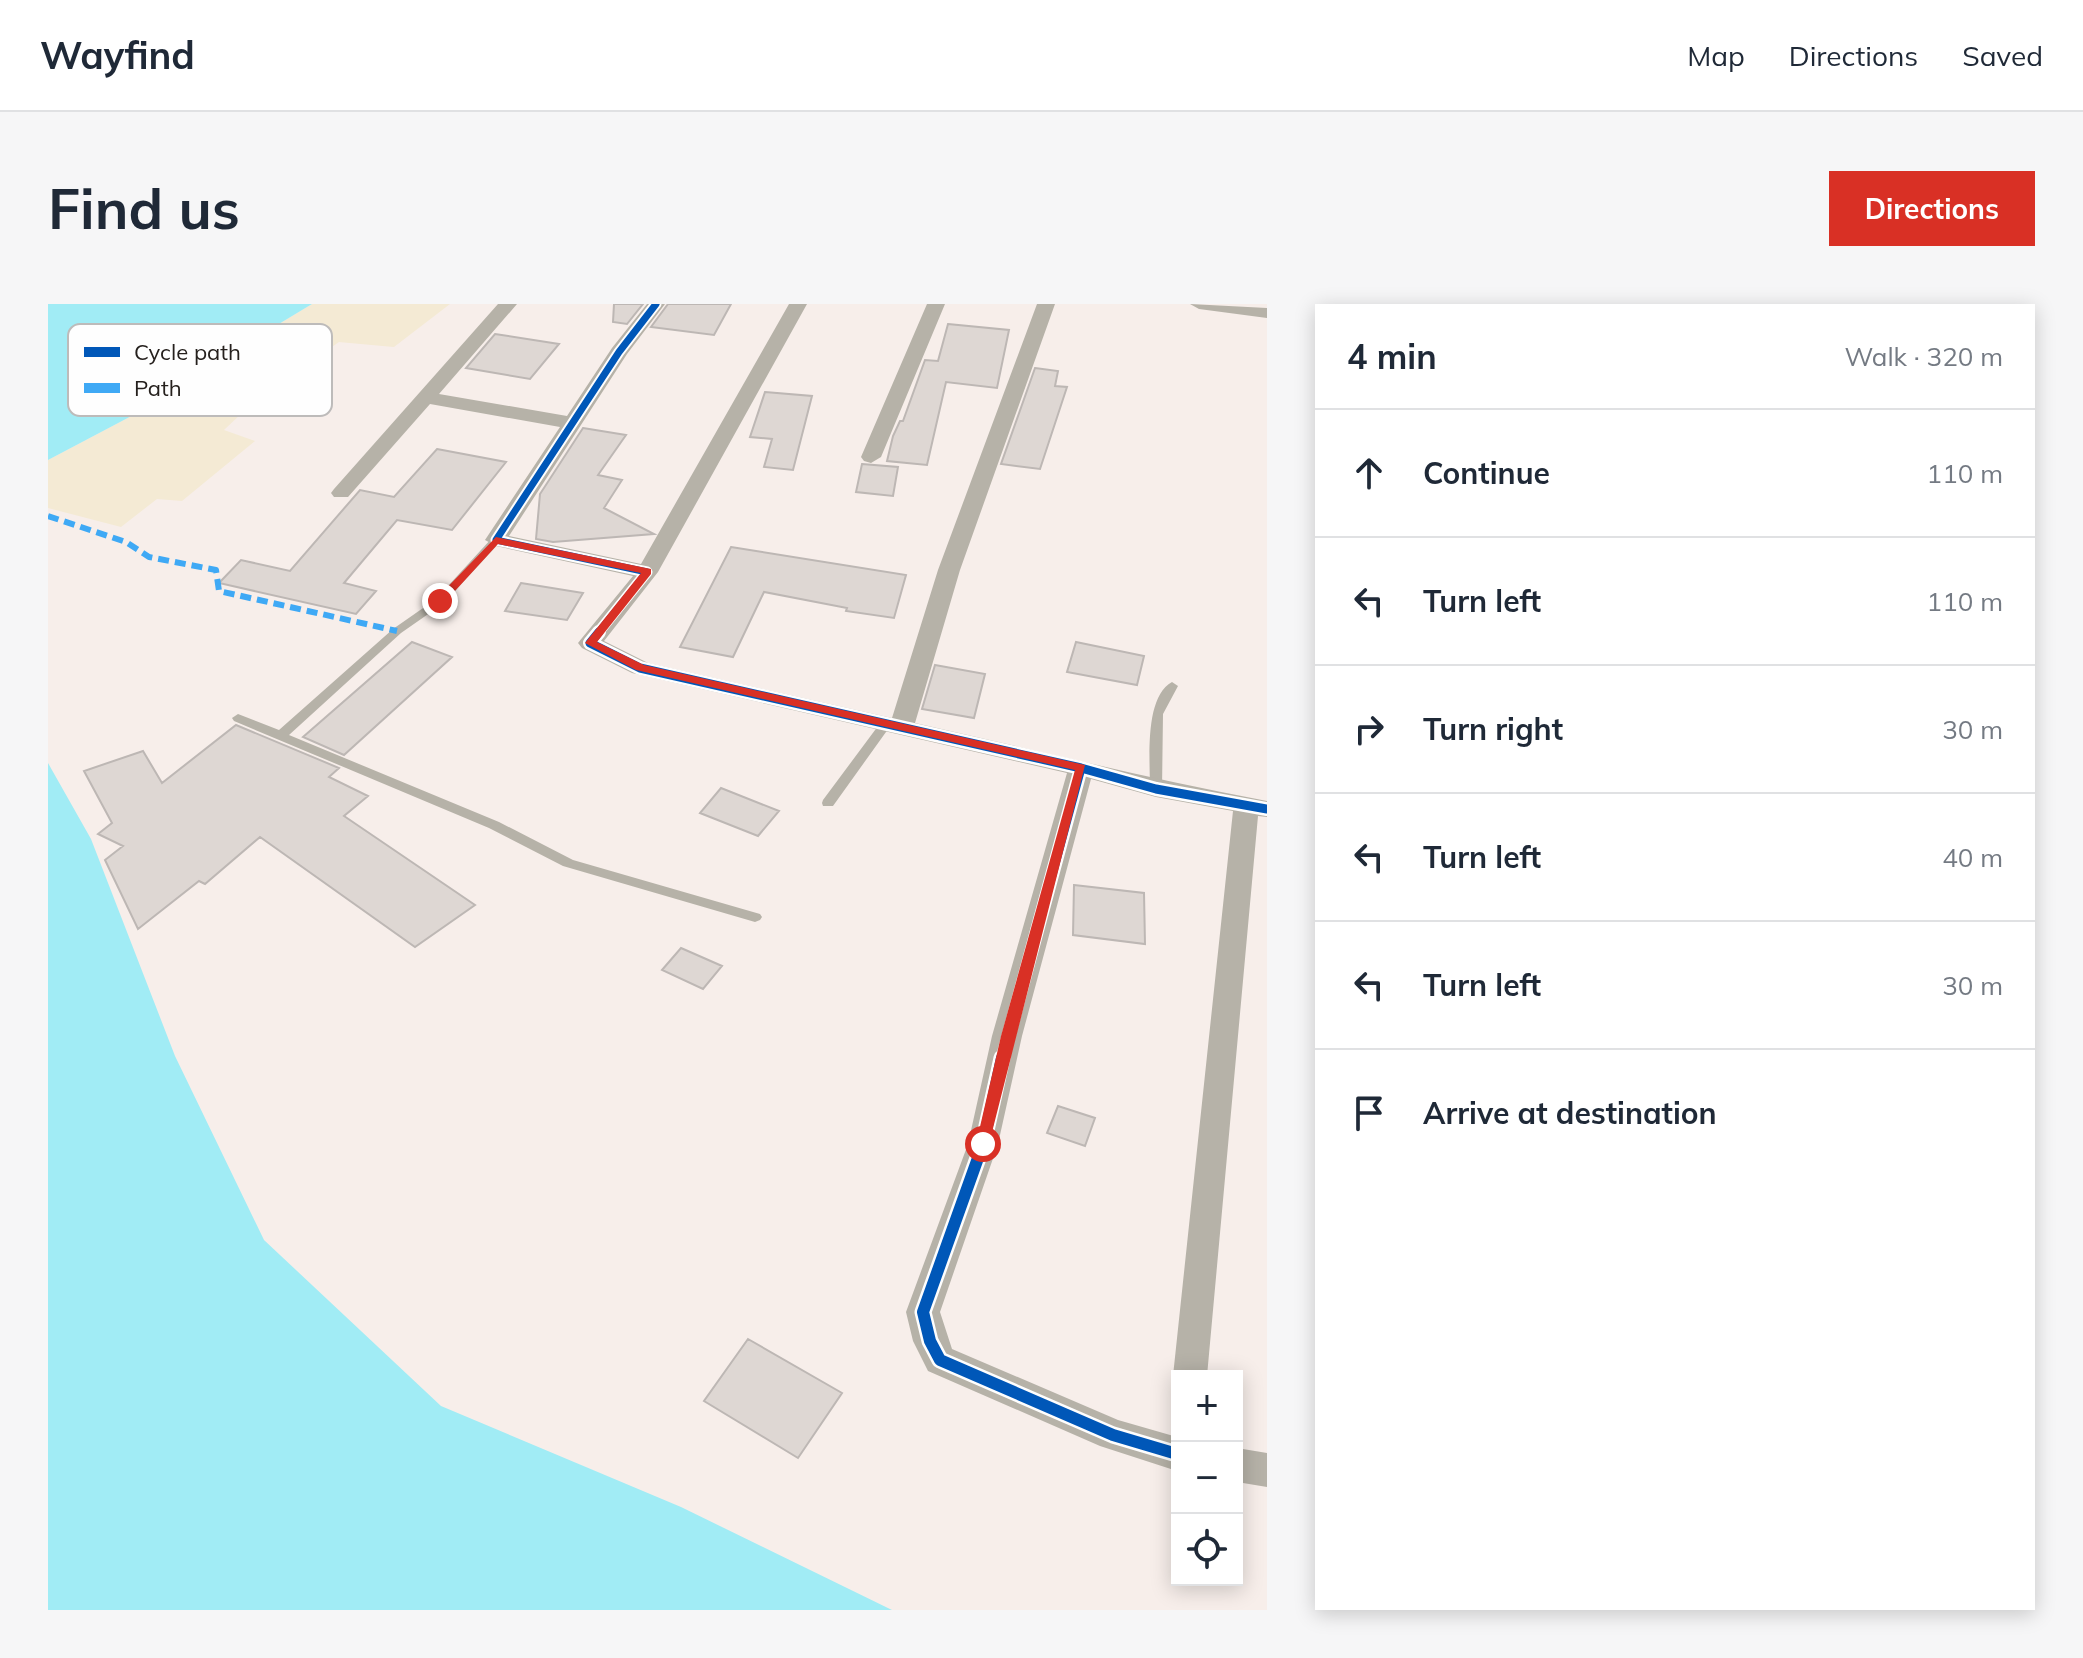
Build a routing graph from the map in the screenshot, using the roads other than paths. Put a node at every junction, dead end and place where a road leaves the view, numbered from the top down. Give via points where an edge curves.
1 (508, 304) edge
2 (656, 304) edge
3 (798, 304) edge
4 (936, 304) edge
5 (1046, 304) edge
6 (1199, 304) edge
7 (1267, 313) edge
8 (424, 397) junction
9 (572, 423) junction
10 (871, 457) dead end
11 (341, 493) dead end
12 (496, 540) junction
13 (647, 572) junction
14 (1172, 686) dead end
15 (238, 718) dead end
16 (893, 727) junction
17 (281, 735) junction
18 (1081, 768) junction
19 (1156, 789) junction
20 (828, 803) dead end
21 (1256, 808) edge
22 (755, 917) dead end
23 (1191, 1370) edge
24 (1171, 1452) edge
25 (1243, 1466) edge
26 (1267, 1470) edge

1 - 8 street
2 - 9 street
3 - 13 street
4 - 10 street
5 - 16 street
6 - 7 street
8 - 9 street
8 - 11 street
9 - 12 street
12 - 13 street
12 - 17 lane via 440,601 397,631
13 - 16 street via 590,643 640,668
14 - 19 lane via 1157,714
15 - 17 lane
16 - 18 street
16 - 20 lane
17 - 22 lane via 494,825 568,863
18 - 19 street
18 - 24 street via 1007,1036 983,1144 923,1312 940,1360 1113,1435
19 - 21 street
21 - 23 street
25 - 26 street

